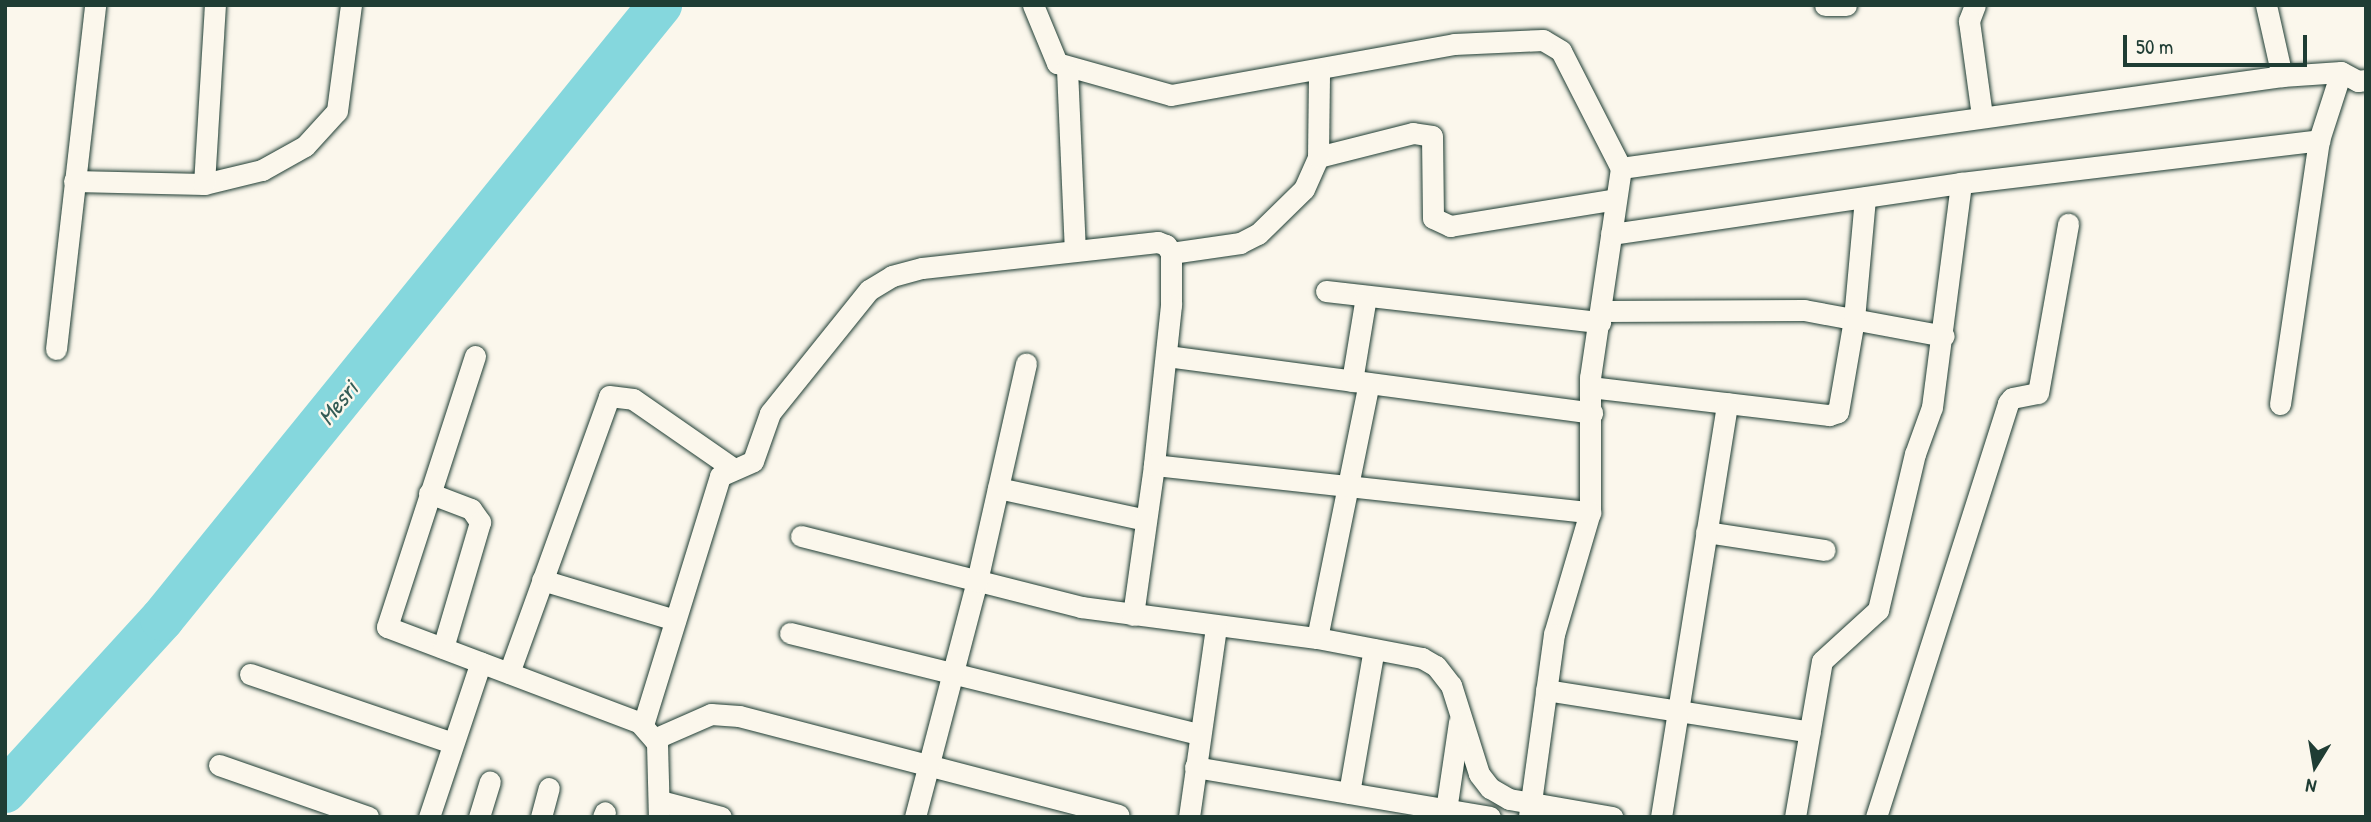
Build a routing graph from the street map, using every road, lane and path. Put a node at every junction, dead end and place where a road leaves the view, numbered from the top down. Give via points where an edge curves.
1 (95, 5) edge
2 (215, 5) edge
3 (351, 5) edge
4 (1033, 5) edge
5 (1825, 5) edge
6 (1846, 5) edge
7 (2266, 5) edge
8 (1971, 9) edge
9 (1067, 69) junction
10 (1319, 70) junction
11 (2341, 72) junction
12 (2282, 76) junction
13 (2366, 80) edge
14 (1982, 116) junction
15 (2319, 140) junction
16 (1318, 157) junction
17 (1621, 168) junction
18 (74, 181) junction
19 (1961, 183) junction
20 (204, 184) junction
21 (1865, 197) junction
22 (1616, 200) junction
23 (2067, 224) dead end
24 (1611, 234) junction
25 (1075, 251) junction
26 (1171, 253) junction
27 (1326, 291) dead end
28 (1366, 296) junction
29 (1601, 317) junction
30 (1854, 319) junction
31 (1944, 335) junction
32 (56, 349) dead end
33 (475, 356) dead end
34 (1167, 356) junction
35 (1026, 363) dead end
36 (1360, 382) junction
37 (1590, 387) junction
38 (1727, 403) junction
39 (2280, 404) dead end
40 (1592, 413) junction
41 (1154, 465) junction
42 (734, 469) junction
43 (1351, 483) junction
44 (998, 488) junction
45 (429, 494) junction
46 (1590, 512) junction
47 (1146, 520) junction
48 (1706, 532) junction
49 (801, 536) dead end
50 (1825, 550) dead end
51 (542, 580) junction
52 (977, 581) junction
53 (1133, 615) junction
54 (675, 620) junction
55 (1216, 627) junction
56 (790, 633) dead end
57 (1317, 638) junction
58 (443, 648) junction
59 (1374, 649) junction
60 (481, 662) junction
61 (509, 673) junction
62 (953, 673) junction
63 (250, 674) dead end
64 (1546, 690) junction
65 (1678, 709) junction
66 (1461, 714) junction
67 (649, 732) junction
68 (1810, 732) junction
69 (1199, 734) junction
70 (453, 743) junction
71 (219, 765) dead end
72 (928, 767) junction
73 (1195, 767) junction
74 (490, 782) dead end
75 (549, 788) dead end
76 (1349, 793) junction
77 (660, 809) edge
78 (1531, 810) edge
79 (1445, 813) edge
80 (1118, 815) edge
81 (368, 817) edge
82 (429, 817) edge
83 (479, 817) edge
84 (541, 817) edge
85 (721, 817) edge
86 (915, 817) edge
87 (1189, 817) edge
88 (1490, 817) edge
89 (1612, 817) edge
90 (1661, 817) edge
91 (1796, 817) edge
92 (1876, 817) edge

1 - 18 street
2 - 20 street
3 - 20 street via 337,111 328,126 305,146 262,170
4 - 9 street via 1057,63
5 - 6 street
7 - 12 street
8 - 14 street
9 - 10 street via 1098,71 1183,96
9 - 25 street
10 - 16 street
10 - 17 street via 1454,44 1549,41 1567,63
11 - 12 street
11 - 13 street
11 - 15 street
12 - 14 street
14 - 17 street
15 - 19 street
15 - 39 street
16 - 22 street via 1413,133 1432,136 1433,218 1450,226
16 - 26 street via 1304,189 1258,234 1240,243
17 - 22 street
18 - 20 street
18 - 32 street
19 - 21 street
19 - 31 street
21 - 24 street
21 - 30 street
22 - 24 street
23 - 92 street via 2038,393 2008,403
24 - 29 street
25 - 26 street via 1158,242
25 - 42 street via 922,268 892,276 869,290 775,406 753,461
26 - 34 street
27 - 28 street
28 - 29 street
28 - 36 street
29 - 30 street via 1782,309
29 - 37 street
30 - 31 street
30 - 38 street via 1838,412 1829,415
31 - 68 street via 1933,407 1915,454 1878,610 1822,661
33 - 45 street
34 - 36 street
34 - 41 street
35 - 44 street
36 - 40 street
36 - 43 street
37 - 38 street
37 - 40 street
38 - 48 street
40 - 46 street
41 - 43 street
41 - 47 street
42 - 51 street via 633,399 609,396
42 - 54 street via 716,483
43 - 46 street
43 - 57 street
44 - 47 street
44 - 52 street
45 - 58 street via 471,509 480,522
45 - 58 street via 385,622 387,627
46 - 64 street via 1554,635
47 - 53 street
48 - 50 street
48 - 65 street
49 - 52 street
51 - 54 street
51 - 61 street
52 - 53 street
52 - 62 street
53 - 55 street
54 - 67 street
55 - 57 street
55 - 69 street
56 - 62 street
57 - 59 street
58 - 60 street
59 - 66 street via 1436,666 1451,685
59 - 76 street
60 - 61 street
60 - 70 street
61 - 67 street
62 - 69 street
62 - 72 street
63 - 70 street
64 - 65 street
64 - 78 street
65 - 68 street
65 - 90 street
66 - 78 street via 1479,774 1490,788
66 - 79 street
67 - 72 street via 722,714
67 - 77 street via 661,762
68 - 91 street
69 - 73 street
70 - 82 street
71 - 81 street
72 - 80 street
72 - 86 street
73 - 76 street
73 - 87 street
74 - 83 street
75 - 84 street
76 - 79 street
77 - 85 street
78 - 89 street
79 - 88 street

